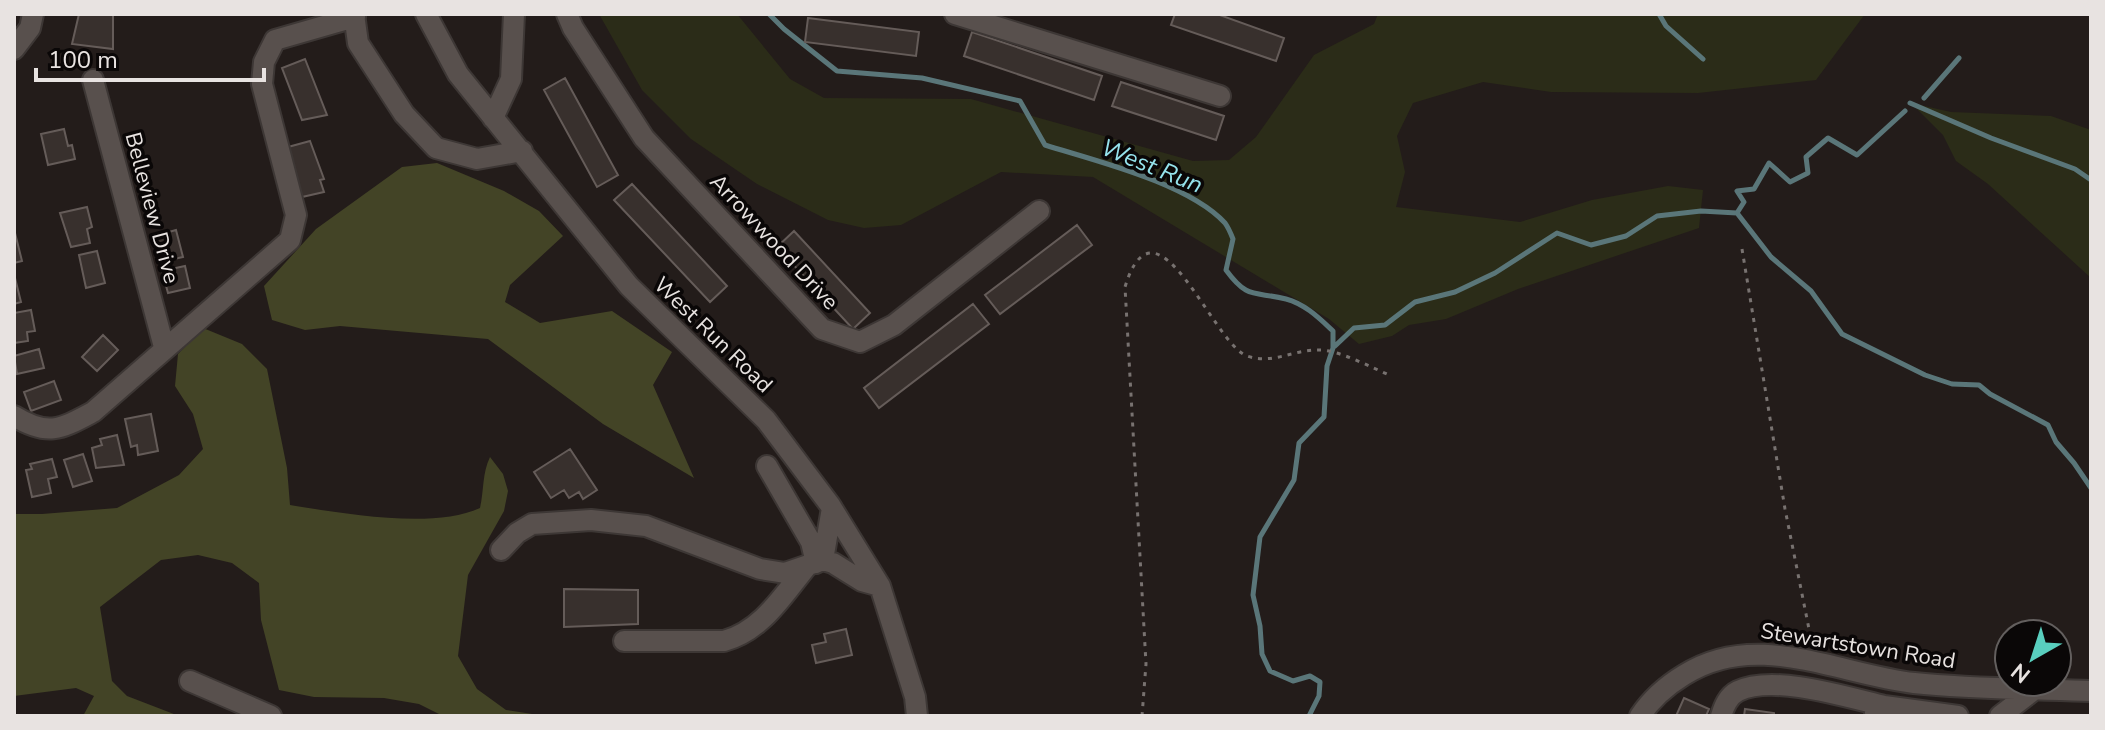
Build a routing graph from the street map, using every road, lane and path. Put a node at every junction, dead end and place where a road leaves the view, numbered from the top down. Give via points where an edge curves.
1 (33, 14) edge
2 (426, 14) edge
3 (514, 14) edge
4 (567, 14) edge
5 (955, 14) edge
6 (354, 16) edge
7 (14, 49) edge
8 (93, 80) dead end
9 (1220, 96) dead end
10 (493, 118) junction
11 (522, 151) junction
12 (1039, 211) dead end
13 (1742, 249) dead end
14 (164, 347) junction
15 (1389, 375) dead end
16 (14, 416) edge
17 (767, 466) dead end
18 (832, 508) junction
19 (501, 550) dead end
20 (815, 563) junction
21 (880, 586) junction
22 (624, 641) dead end
23 (1815, 655) dead end
24 (190, 681) dead end
25 (1993, 687) edge
26 (2023, 698) edge
27 (1878, 711) edge
28 (271, 716) edge
29 (917, 716) edge
30 (1142, 716) edge
31 (1640, 716) edge
32 (1721, 716) edge
33 (1958, 716) edge
34 (2000, 716) edge

1 - 7 street via 30,28
2 - 10 street, West Run Road via 458,74
3 - 10 street via 511,79
4 - 12 street, Arrowwood Drive via 644,138 822,329 860,342 894,325
5 - 9 street
6 - 11 street via 358,43 404,114 436,148 477,159
6 - 14 street via 275,40 264,62 262,84 296,215 290,240
8 - 14 street, Belleview Drive
10 - 11 street, West Run Road
11 - 18 street, West Run Road via 629,286 766,420
13 - 23 path
14 - 16 street via 93,412 62,428 32,427
15 - 30 path via 1322,350 1276,359 1243,355 1224,337 1178,267 1161,255 1146,254 1132,265 1125,287 1146,664
17 - 20 street via 811,542
18 - 20 street
18 - 21 street, West Run Road
19 - 20 street via 532,524 591,520 646,526 760,569 785,573
20 - 21 street via 833,563
20 - 22 street via 755,628 739,637
21 - 29 street, West Run Road
24 - 28 street
25 - 31 street, Stewartstown Road via 1915,683 1777,655 1740,654 1705,662 1684,674
26 - 34 street
27 - 32 street via 1808,688 1753,687 1727,700
27 - 33 street

